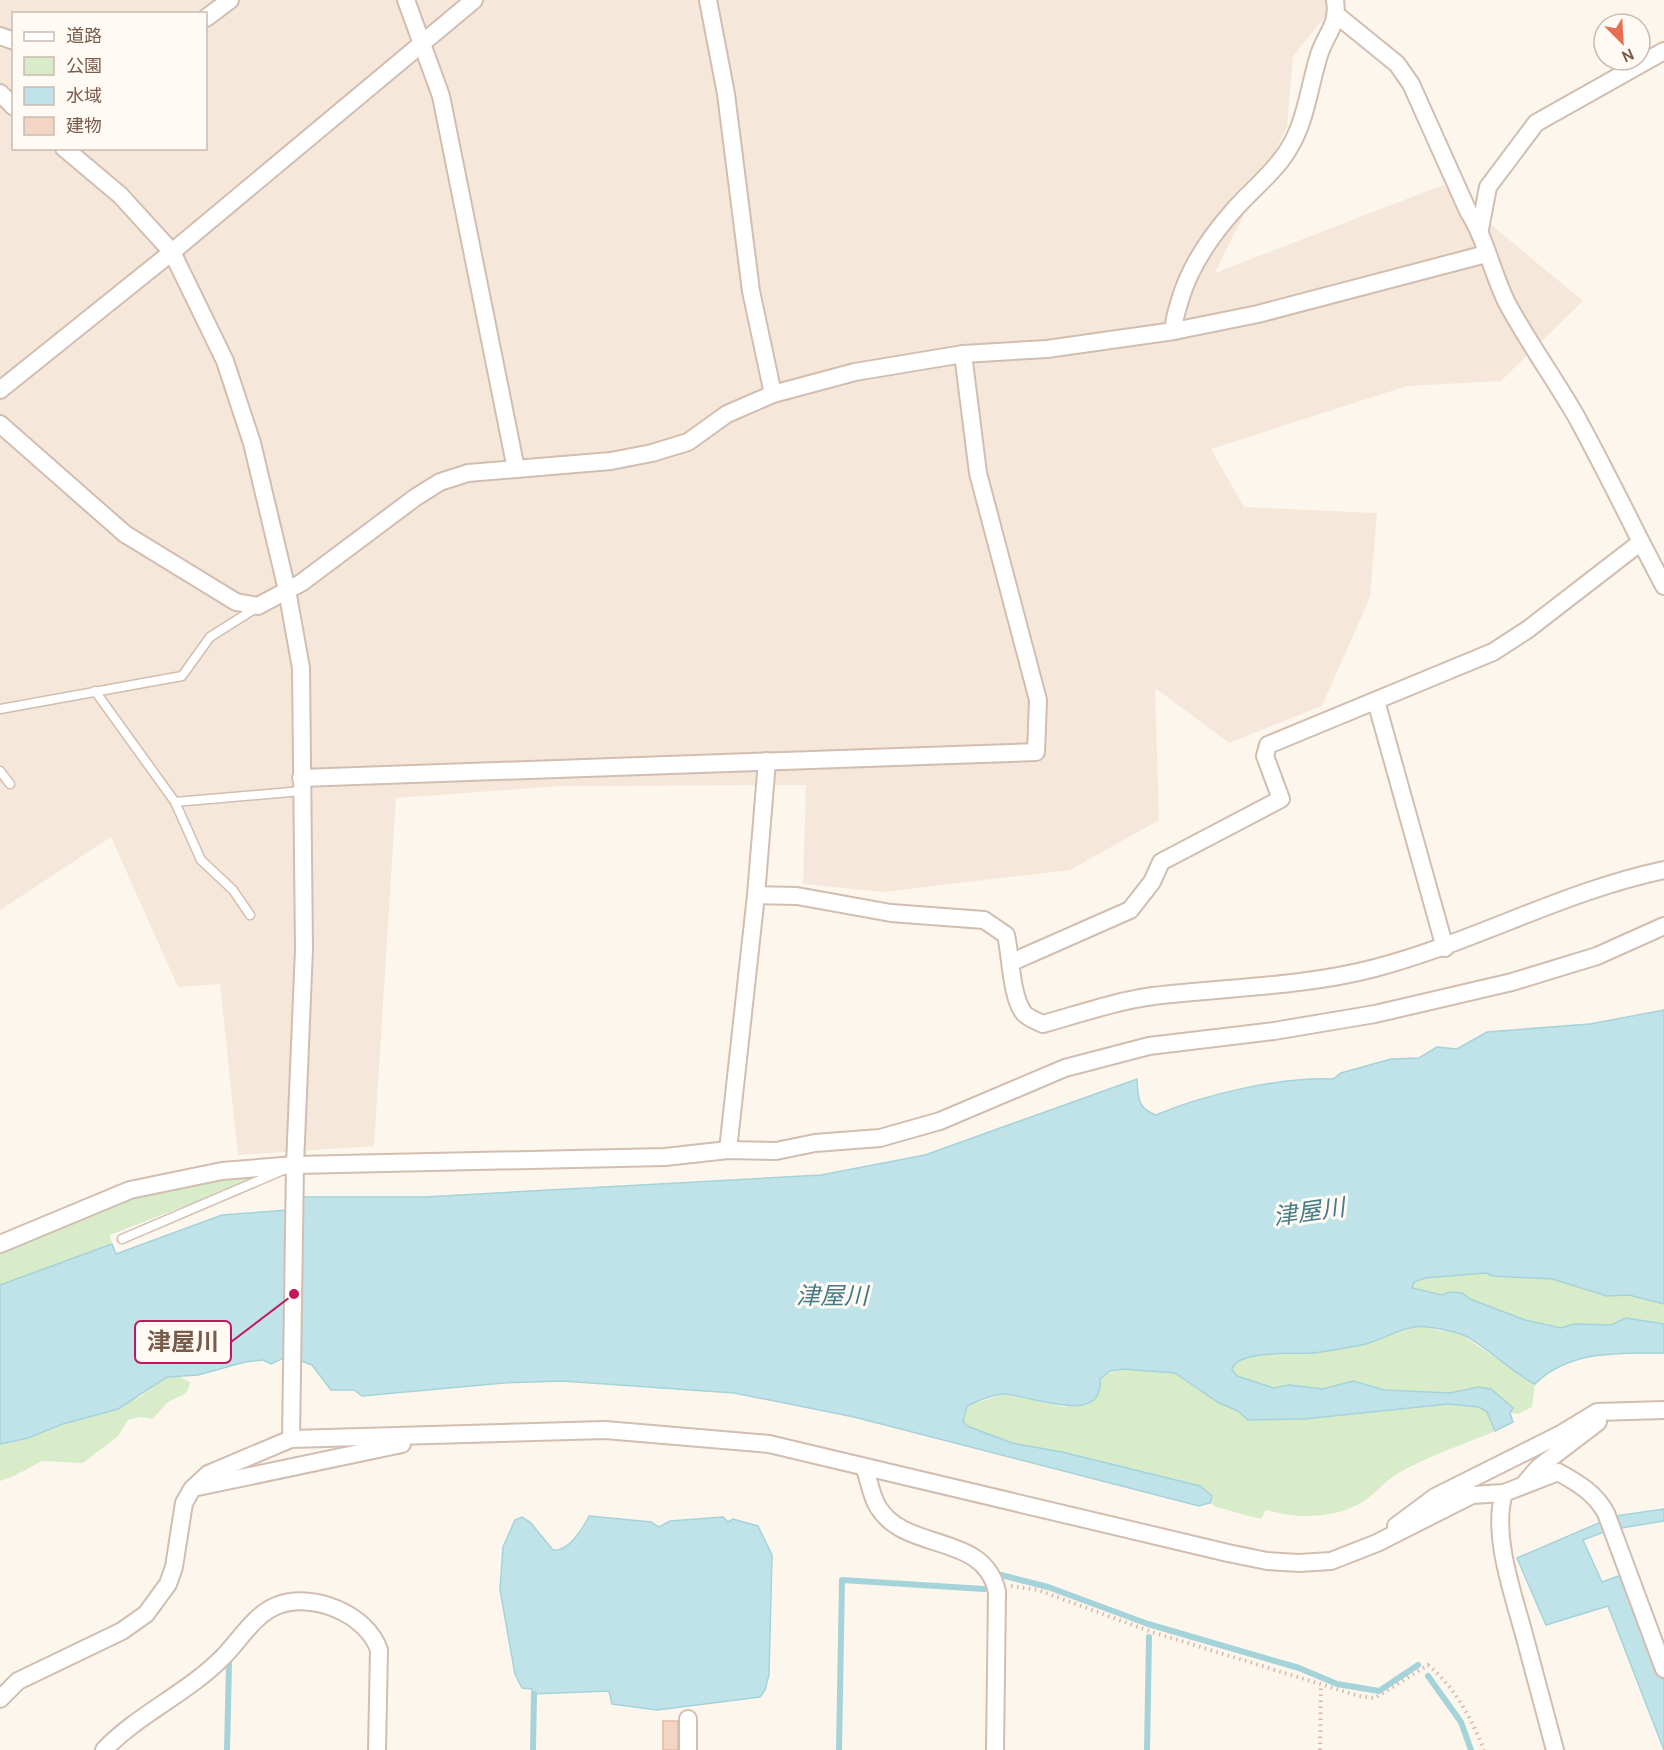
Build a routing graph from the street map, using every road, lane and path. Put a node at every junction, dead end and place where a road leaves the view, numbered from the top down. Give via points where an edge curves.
1 (230, 0) edge
2 (406, 0) edge
3 (474, 0) edge
4 (708, 0) edge
5 (1336, 8) edge
6 (207, 17) edge
7 (424, 43) junction
8 (1664, 51) edge
9 (0, 93) edge
10 (12, 105) edge
11 (66, 150) edge
12 (1480, 229) junction
13 (172, 252) junction
14 (1486, 254) junction
15 (1174, 331) junction
16 (963, 354) junction
17 (0, 390) edge
18 (773, 394) junction
19 (0, 424) edge
20 (516, 469) junction
21 (1641, 542) junction
22 (1664, 585) edge
23 (287, 590) junction
24 (258, 606) junction
25 (95, 692) junction
26 (1376, 701) junction
27 (0, 709) edge
28 (767, 761) junction
29 (0, 771) edge
30 (10, 784) dead end
31 (302, 785) junction
32 (175, 802) junction
33 (1664, 870) edge
34 (756, 895) junction
35 (250, 915) dead end
36 (1664, 926) edge
37 (1445, 948) junction
38 (1012, 962) junction
39 (728, 1150) junction
40 (295, 1165) junction
41 (122, 1239) dead end
42 (0, 1244) edge
43 (1616, 1409) junction
44 (1664, 1410) edge
45 (513, 1432) junction
46 (291, 1439) junction
47 (864, 1467) junction
48 (1525, 1483) junction
49 (192, 1489) junction
50 (1504, 1493) junction
51 (1377, 1543) junction
52 (996, 1584) junction
53 (1664, 1669) edge
54 (1321, 1685) junction
55 (0, 1699) edge
56 (688, 1719) dead end
57 (104, 1750) edge
58 (377, 1750) edge
59 (688, 1750) edge
60 (995, 1750) edge
61 (1320, 1750) edge
62 (1484, 1750) edge
63 (1555, 1750) edge

1 - 6 street
2 - 7 street
3 - 7 street
4 - 18 street via 726,94 751,291
5 - 12 street via 1397,64 1411,84 1468,211
5 - 15 street via 1308,89 1302,126 1288,151 1232,212 1201,253 1187,277
7 - 13 street
7 - 20 street via 441,96
8 - 12 street via 1536,123 1488,187
9 - 10 street
11 - 13 street via 120,195
12 - 14 street
13 - 17 street
13 - 23 street via 225,361 252,443
14 - 15 street via 1258,314
14 - 21 street via 1532,349 1575,414
15 - 16 street via 1047,349
16 - 18 street via 855,372
16 - 28 street via 978,473 1038,700 1036,752
18 - 20 street via 727,414 688,442 652,453 611,461
19 - 24 street via 125,534 236,603
20 - 23 street via 468,473 440,482
21 - 22 street
21 - 26 street via 1493,652
23 - 24 street
23 - 31 street via 301,668
24 - 25 lane via 210,637 182,676
25 - 27 lane
25 - 32 lane
26 - 37 street
26 - 38 street via 1268,745 1265,756 1281,799 1161,862 1152,882 1130,910
28 - 31 street
28 - 34 street
29 - 30 lane
31 - 32 lane
31 - 40 street via 303,950
32 - 35 lane via 201,860 233,890
33 - 37 street via 1620,880
34 - 38 street via 797,896 891,913 984,920 1006,935
34 - 39 street
36 - 39 street via 1598,956 1512,982 1353,1018 1149,1046 1065,1068 940,1121 880,1138 815,1143 776,1151
37 - 38 street via 1372,969 1151,997 1043,1024 1024,1014 1014,994
39 - 40 street via 665,1158
40 - 41 lane
40 - 42 street via 163,1181 130,1190
40 - 46 street
43 - 44 street
43 - 48 street via 1539,1467
43 - 51 street via 1597,1412 1559,1436 1435,1497
45 - 46 street
45 - 47 street via 605,1430 770,1444
45 - 49 street via 386,1446
46 - 49 street via 208,1474
47 - 51 street via 1267,1561 1331,1561
47 - 52 street via 878,1507 907,1534 964,1550 982,1563
48 - 50 street
48 - 53 street via 1558,1472 1599,1501
49 - 55 street via 184,1503 174,1567 153,1607 122,1631 18,1681
50 - 51 street via 1472,1495
50 - 63 street via 1499,1508 1500,1530
52 - 54 path via 1038,1590 1149,1631
52 - 60 street
54 - 61 path
54 - 62 path via 1375,1698 1428,1665 1443,1677 1467,1713
56 - 59 street
57 - 58 street via 221,1659 258,1619 276,1606 313,1602 330,1605 375,1637 379,1650

